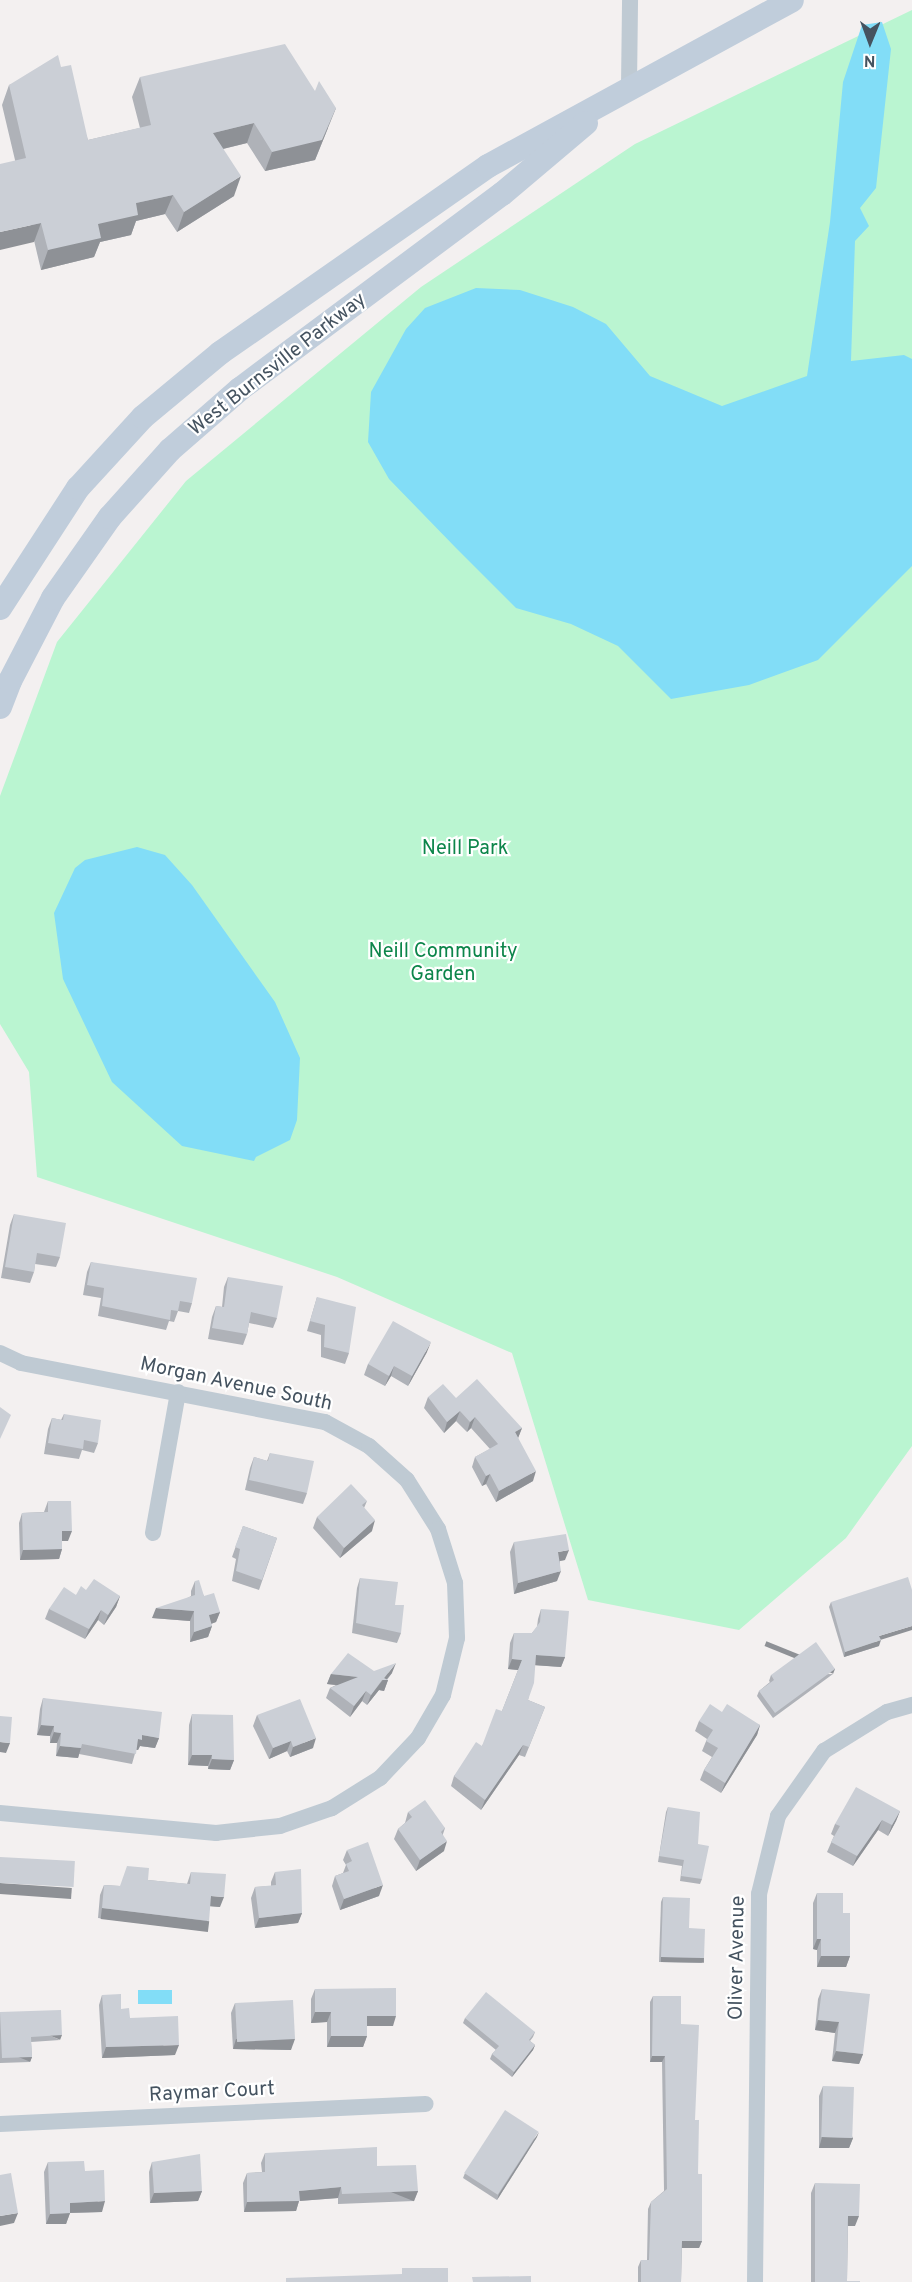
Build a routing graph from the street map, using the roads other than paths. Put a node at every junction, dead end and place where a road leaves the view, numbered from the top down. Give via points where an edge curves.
1 (630, 0) edge
2 (792, 0) edge
3 (629, 86) junction
4 (0, 608) edge
5 (5, 680) edge
6 (0, 707) edge
7 (0, 1353) edge
8 (178, 1392) junction
9 (153, 1533) dead end
10 (912, 1706) edge
11 (0, 1813) edge
12 (426, 2104) dead end
13 (0, 2124) edge
14 (755, 2282) edge

1 - 3 street
2 - 3 street, West Burnsville Parkway
3 - 4 street, West Burnsville Parkway via 488,166 212,360 143,417 78,488
3 - 5 street, West Burnsville Parkway via 502,194 240,389 170,450 110,517 60,589
5 - 6 street, West Burnsville Parkway
7 - 8 street, Morgan Avenue South via 21,1363
8 - 9 street
8 - 11 street, Morgan Avenue South via 325,1422 369,1446 407,1480 438,1529 455,1583 457,1638 442,1695 418,1738 380,1778 332,1808 280,1826 216,1833
10 - 14 street, Oliver Avenue via 887,1712 824,1751 778,1815 759,1894
12 - 13 street, Raymar Court

